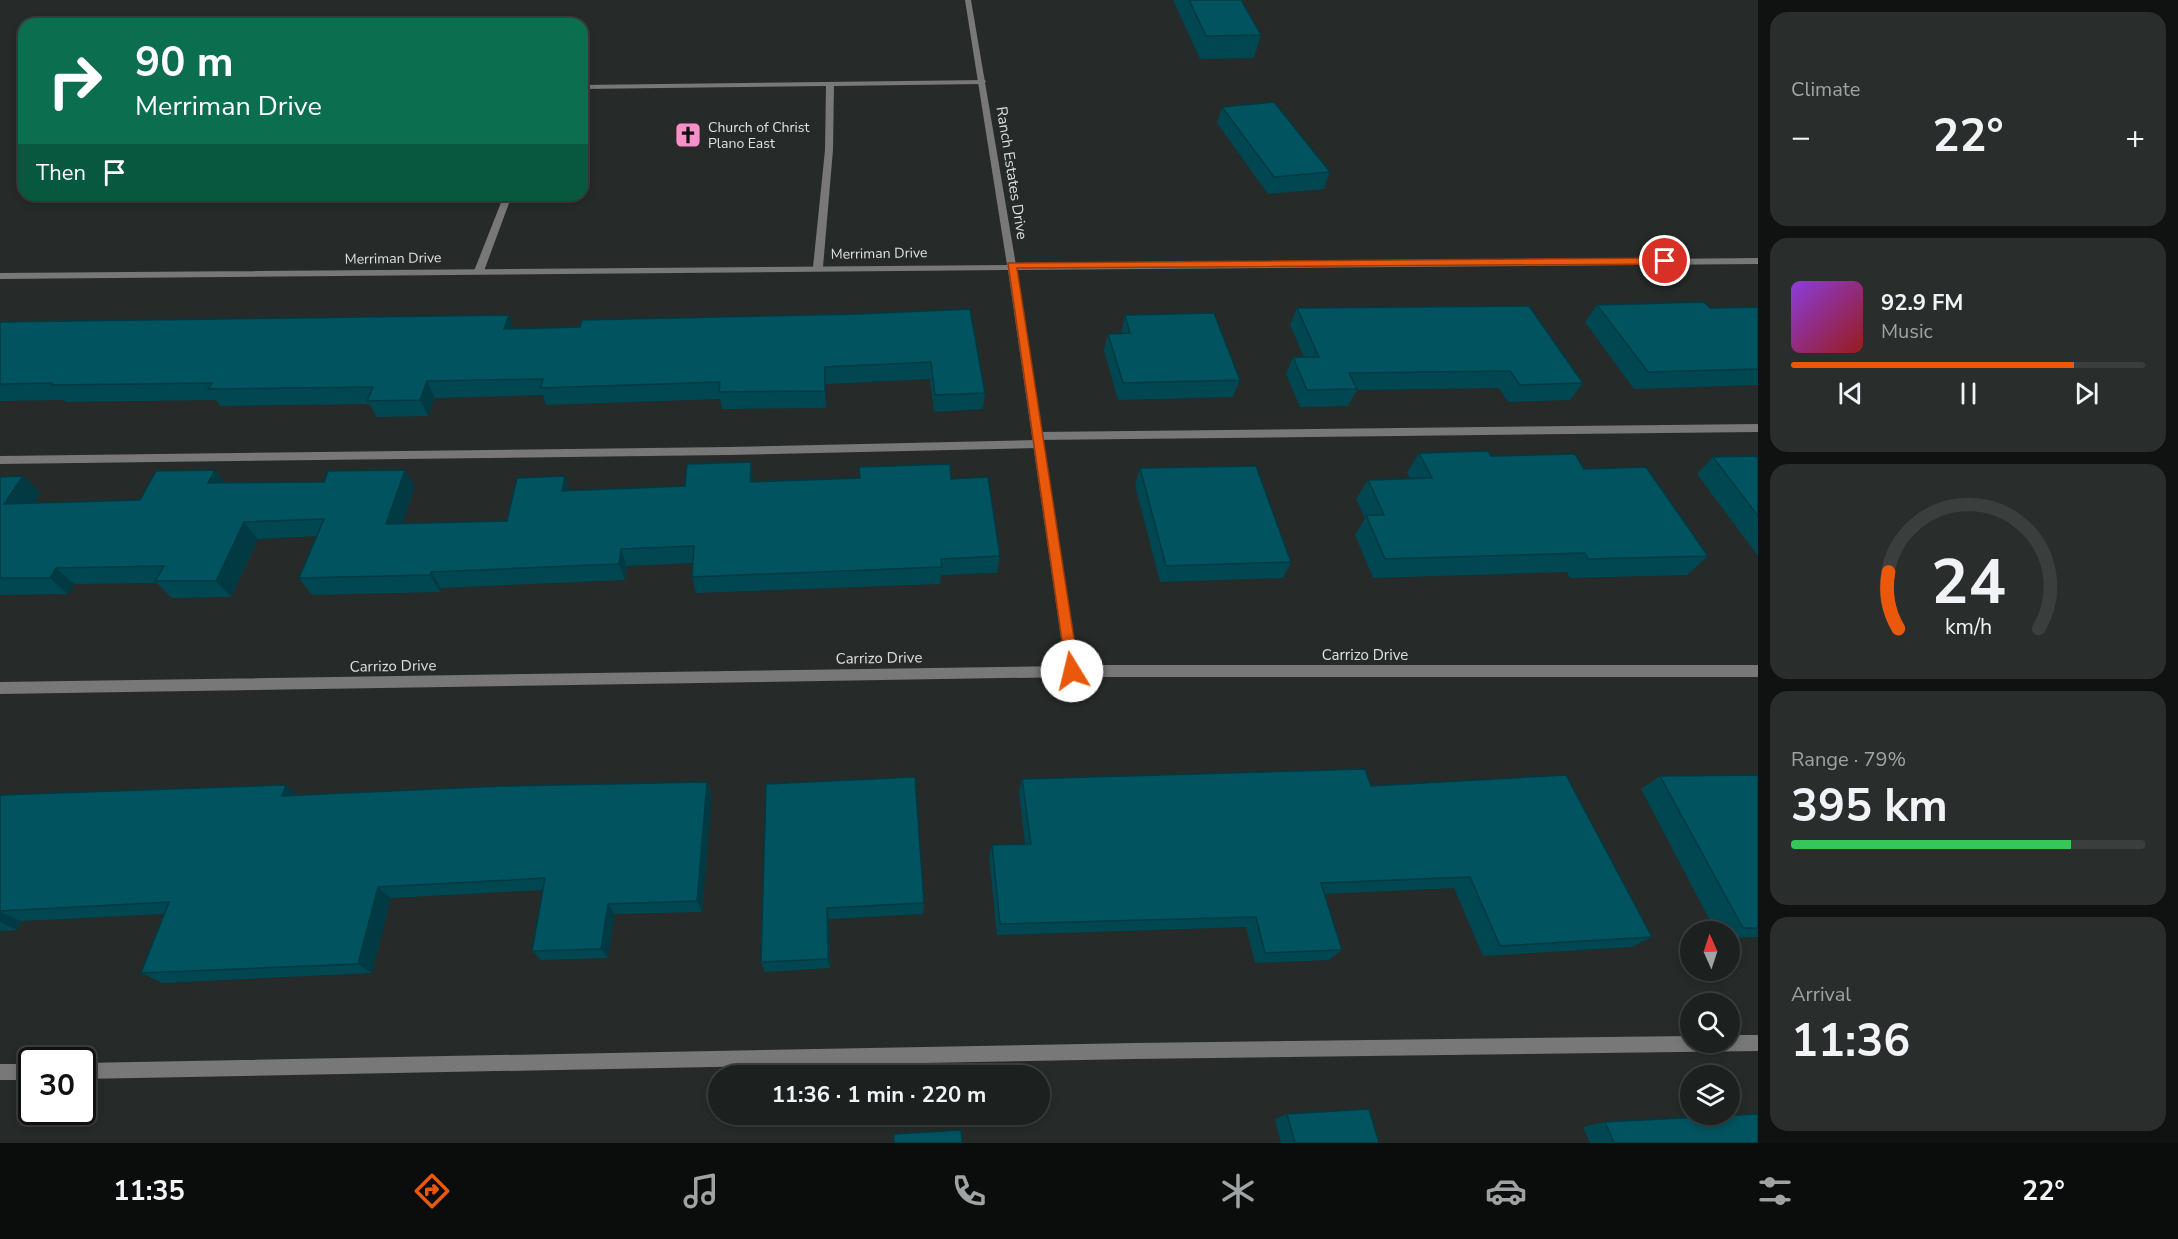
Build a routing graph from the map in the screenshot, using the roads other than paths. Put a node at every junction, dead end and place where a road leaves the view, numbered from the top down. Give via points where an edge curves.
1 (968, 0) edge
2 (982, 82) junction
3 (830, 84) junction
4 (588, 87) edge
5 (506, 201) edge
6 (1758, 261) edge
7 (1012, 265) junction
8 (818, 267) junction
9 (479, 271) junction
10 (0, 276) edge
11 (1758, 428) edge
12 (1037, 440) junction
13 (0, 460) edge
14 (1072, 671) junction
15 (1758, 671) edge
16 (0, 688) edge
17 (1758, 1043) edge
18 (96, 1071) edge
19 (0, 1072) edge
20 (18, 1072) edge

1 - 2 street, Ranch Estates Drive
2 - 3 street
2 - 7 street, Ranch Estates Drive
3 - 4 street
3 - 8 street via 829,150
5 - 9 street
6 - 7 street, Merriman Drive
7 - 8 street, Merriman Drive
7 - 12 street, Ranch Estates Drive
8 - 9 street, Merriman Drive
9 - 10 street, Merriman Drive
11 - 12 street
12 - 13 street via 728,451
12 - 14 street, Ranch Estates Drive
14 - 15 street, Carrizo Drive
14 - 16 street, Carrizo Drive
17 - 18 street
19 - 20 street

